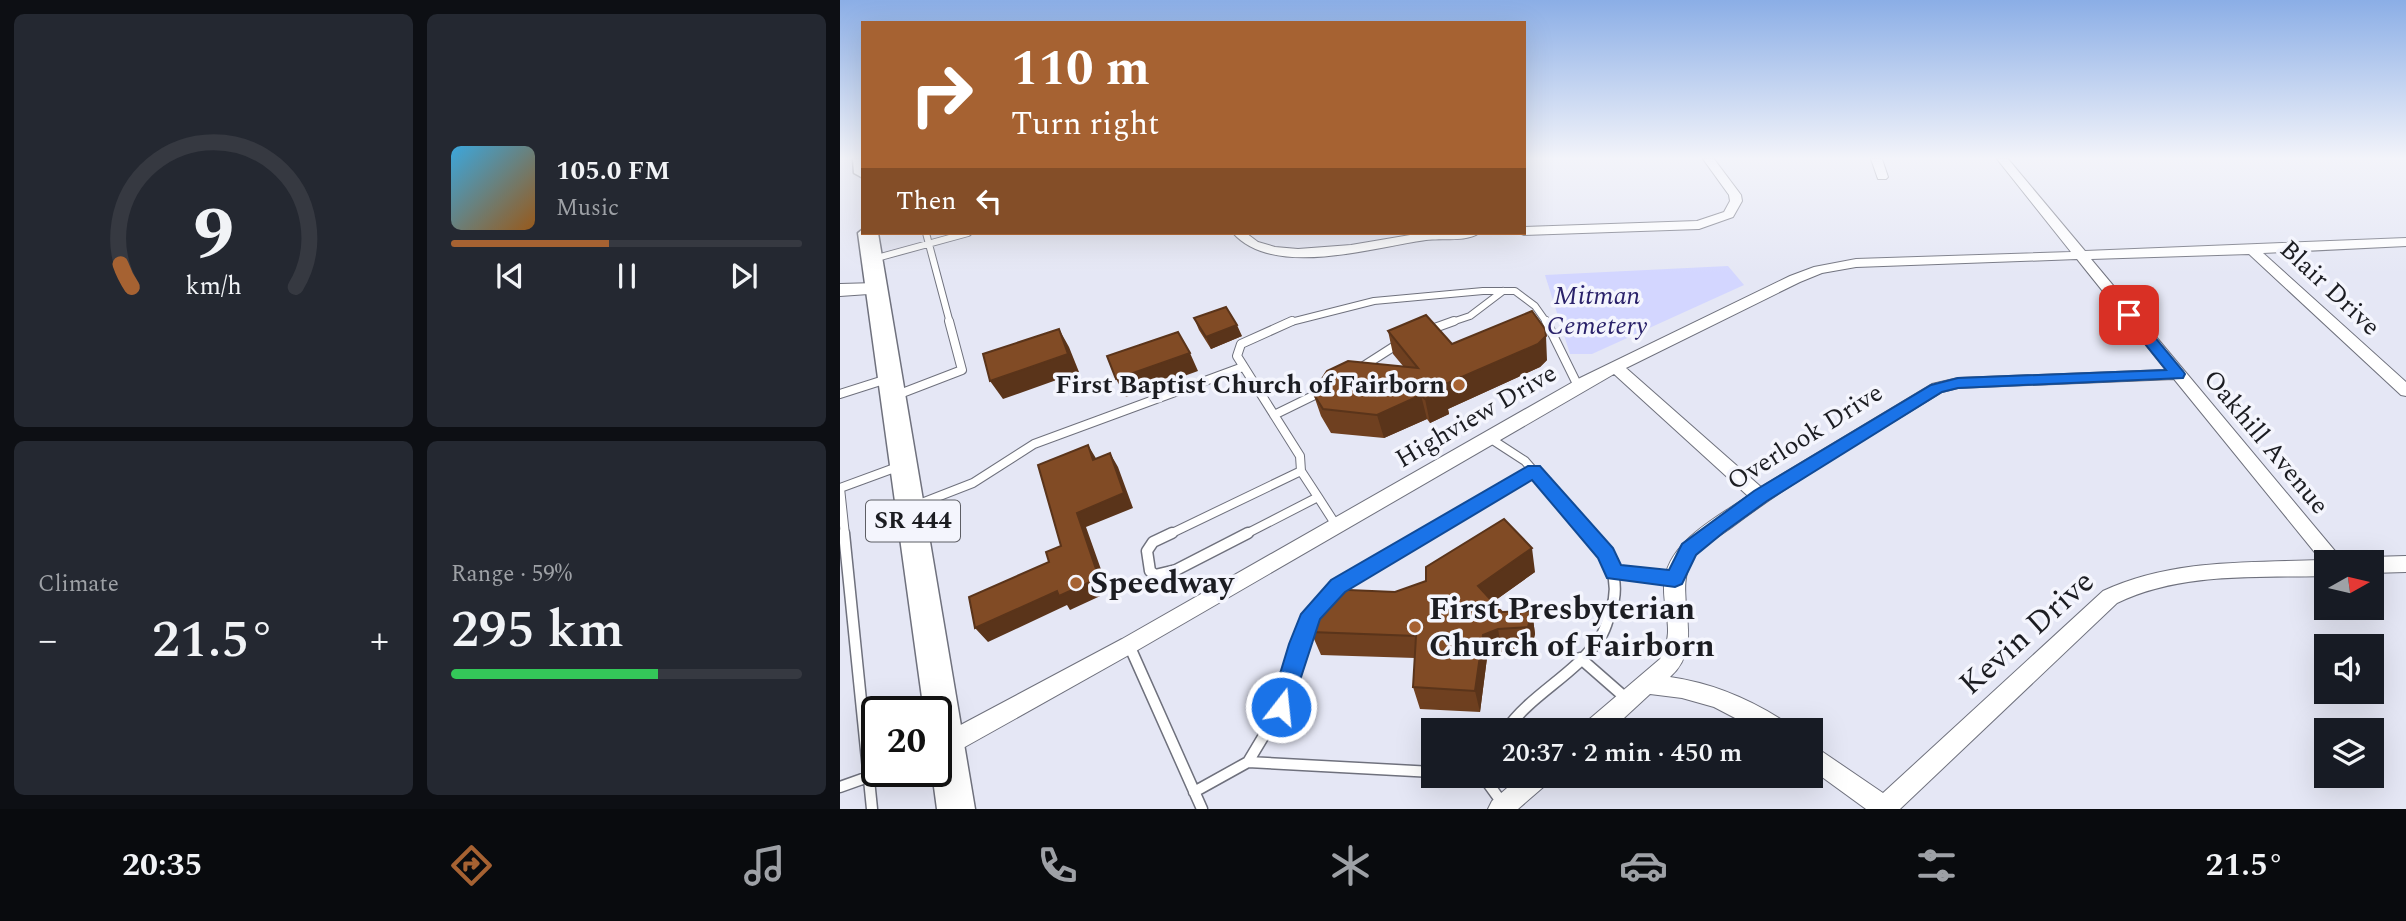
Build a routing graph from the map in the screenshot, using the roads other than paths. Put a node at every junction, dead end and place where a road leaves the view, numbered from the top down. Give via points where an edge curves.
1 (1733, 197) edge
2 (2033, 197) edge
3 (1526, 231) edge
4 (927, 235) edge
5 (960, 235) edge
6 (1241, 235) edge
7 (1436, 235) edge
8 (2406, 242) edge
9 (930, 243) junction
10 (870, 246) edge
11 (2252, 250) junction
12 (2080, 255) junction
13 (876, 289) junction
14 (840, 290) edge
15 (1503, 291) junction
16 (1243, 367) junction
17 (1615, 367) junction
18 (2178, 374) junction
19 (1351, 375) edge
20 (1578, 386) junction
21 (892, 387) junction
22 (1330, 388) edge
23 (2406, 391) edge
24 (840, 394) edge
25 (1274, 415) junction
26 (1488, 438) junction
27 (905, 465) junction
28 (1301, 471) junction
29 (1534, 471) junction
30 (840, 488) edge
31 (1760, 496) junction
32 (1318, 497) junction
33 (911, 507) junction
34 (1336, 525) junction
35 (2323, 550) edge
36 (2406, 564) edge
37 (2384, 565) edge
38 (2314, 569) edge
39 (1614, 573) junction
40 (1675, 579) junction
41 (1129, 645) junction
42 (1580, 659) junction
43 (1647, 684) junction
44 (866, 696) edge
45 (935, 696) edge
46 (1628, 700) junction
47 (1514, 718) edge
48 (1608, 718) edge
49 (1761, 718) edge
50 (952, 741) edge
51 (1248, 762) junction
52 (1823, 764) edge
53 (1421, 771) edge
54 (861, 779) edge
55 (840, 787) edge
56 (875, 787) edge
57 (951, 787) edge
58 (1490, 788) edge
59 (1525, 788) edge
60 (1194, 792) junction
61 (1502, 807) edge
62 (1885, 808) edge
63 (872, 809) edge
64 (956, 809) edge
65 (1202, 809) edge

1 - 3 street via 1734,208 1721,219 1693,226
2 - 12 street, Oakhill Avenue
4 - 9 lane
5 - 9 lane
6 - 7 street via 1265,248 1301,252
8 - 11 street, Highview Drive
9 - 10 lane
9 - 21 lane via 962,370
10 - 13 main road, SR 444
11 - 12 street, Highview Drive
11 - 23 street, Blair Drive
12 - 17 street, Highview Drive via 1856,263 1819,270
12 - 18 street, Oakhill Avenue
13 - 14 main road
13 - 21 main road, SR 444
15 - 16 lane via 1420,296 1297,317 1241,344 1237,356
15 - 19 lane via 1470,316 1413,336
15 - 20 lane via 1527,298
16 - 25 lane
16 - 33 lane via 1034,444 973,483
17 - 20 street, Highview Drive
17 - 31 street
18 - 31 street, Overlook Drive via 1945,386
18 - 35 street, Oakhill Avenue
20 - 26 street, Highview Drive
21 - 24 lane
21 - 27 main road, SR 444
22 - 25 lane
25 - 28 lane via 1300,457
26 - 29 lane
26 - 34 street, Highview Drive
27 - 30 lane
27 - 33 main road, SR 444
28 - 32 lane
28 - 32 lane via 1153,542 1147,551 1150,571 1155,575 1175,570
29 - 39 lane via 1606,554
29 - 51 lane via 1338,586 1311,614 1281,707
30 - 44 lane
31 - 40 street, Overlook Drive via 1689,550
32 - 34 lane
33 - 45 main road, SR 444
34 - 41 street, Highview Drive
36 - 37 street
38 - 62 street, Kevin Drive via 2171,576 2127,587 2023,676
39 - 40 lane
39 - 42 lane via 1615,598 1602,635
40 - 43 street via 1678,643 1667,666
41 - 50 street, Highview Drive
41 - 60 lane
42 - 46 lane
42 - 47 lane
43 - 46 street
43 - 49 street via 1719,697
46 - 48 street
51 - 53 lane
51 - 60 lane
52 - 62 street
54 - 55 lane
56 - 63 lane
57 - 64 main road, SR 444
58 - 61 lane
59 - 61 street
60 - 65 lane

